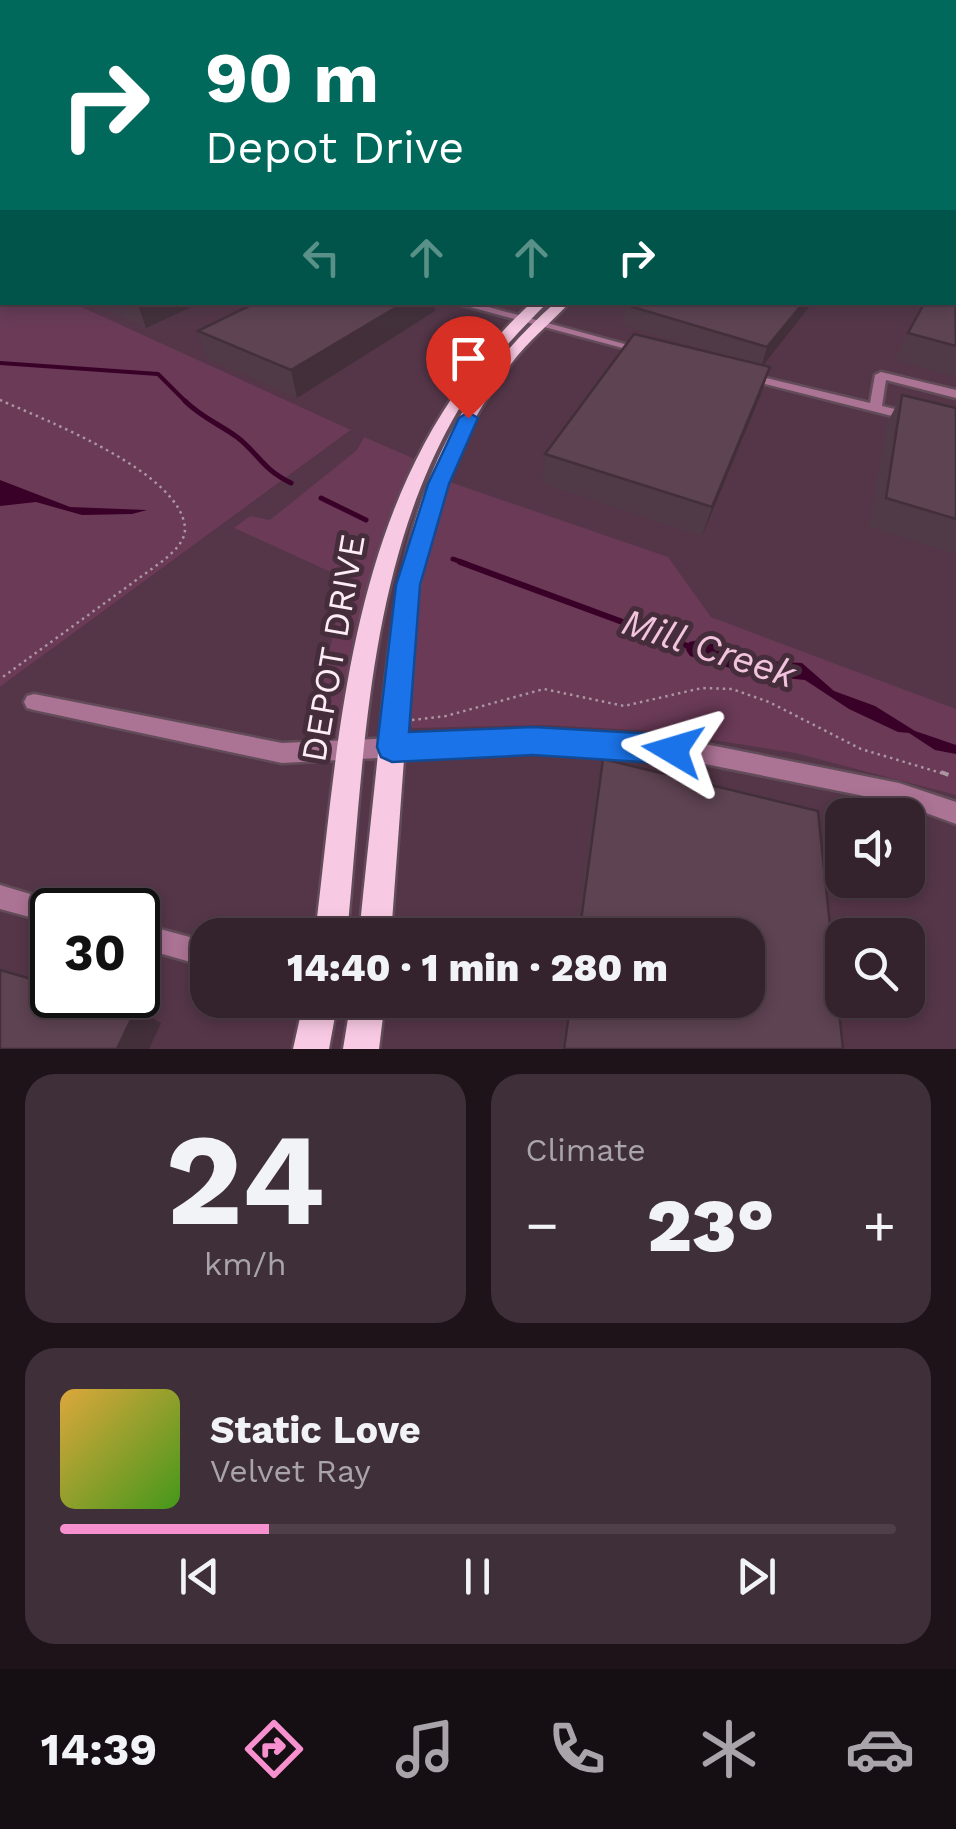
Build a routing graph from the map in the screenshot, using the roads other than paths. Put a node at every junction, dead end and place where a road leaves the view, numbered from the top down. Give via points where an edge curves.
1 (474, 305) edge
2 (557, 305) edge
3 (533, 315) edge
4 (660, 355) edge
5 (736, 374) edge
6 (956, 394) edge
7 (875, 408) junction
8 (922, 419) edge
9 (34, 702) dead end
10 (392, 747) junction
11 (352, 749) junction
12 (956, 812) edge
13 (0, 897) edge
14 (30, 905) edge
15 (333, 918) edge
16 (377, 918) edge
17 (160, 941) edge
18 (190, 950) edge
19 (317, 1018) edge
20 (365, 1018) edge
21 (311, 1049) edge
22 (361, 1049) edge

1 - 3 street
2 - 3 main road, DEPOT DRIVE
3 - 4 street
3 - 10 main road, DEPOT DRIVE via 450,452 427,515 408,585
3 - 11 main road, DEPOT DRIVE via 461,390 421,461 388,545
5 - 7 street
6 - 7 street via 881,375
7 - 8 street
9 - 11 street via 282,753
10 - 11 street
10 - 12 street via 533,741 668,749 880,789
10 - 16 main road, DEPOT DRIVE
11 - 15 main road, DEPOT DRIVE
13 - 14 street
17 - 18 street
19 - 21 main road
20 - 22 main road

